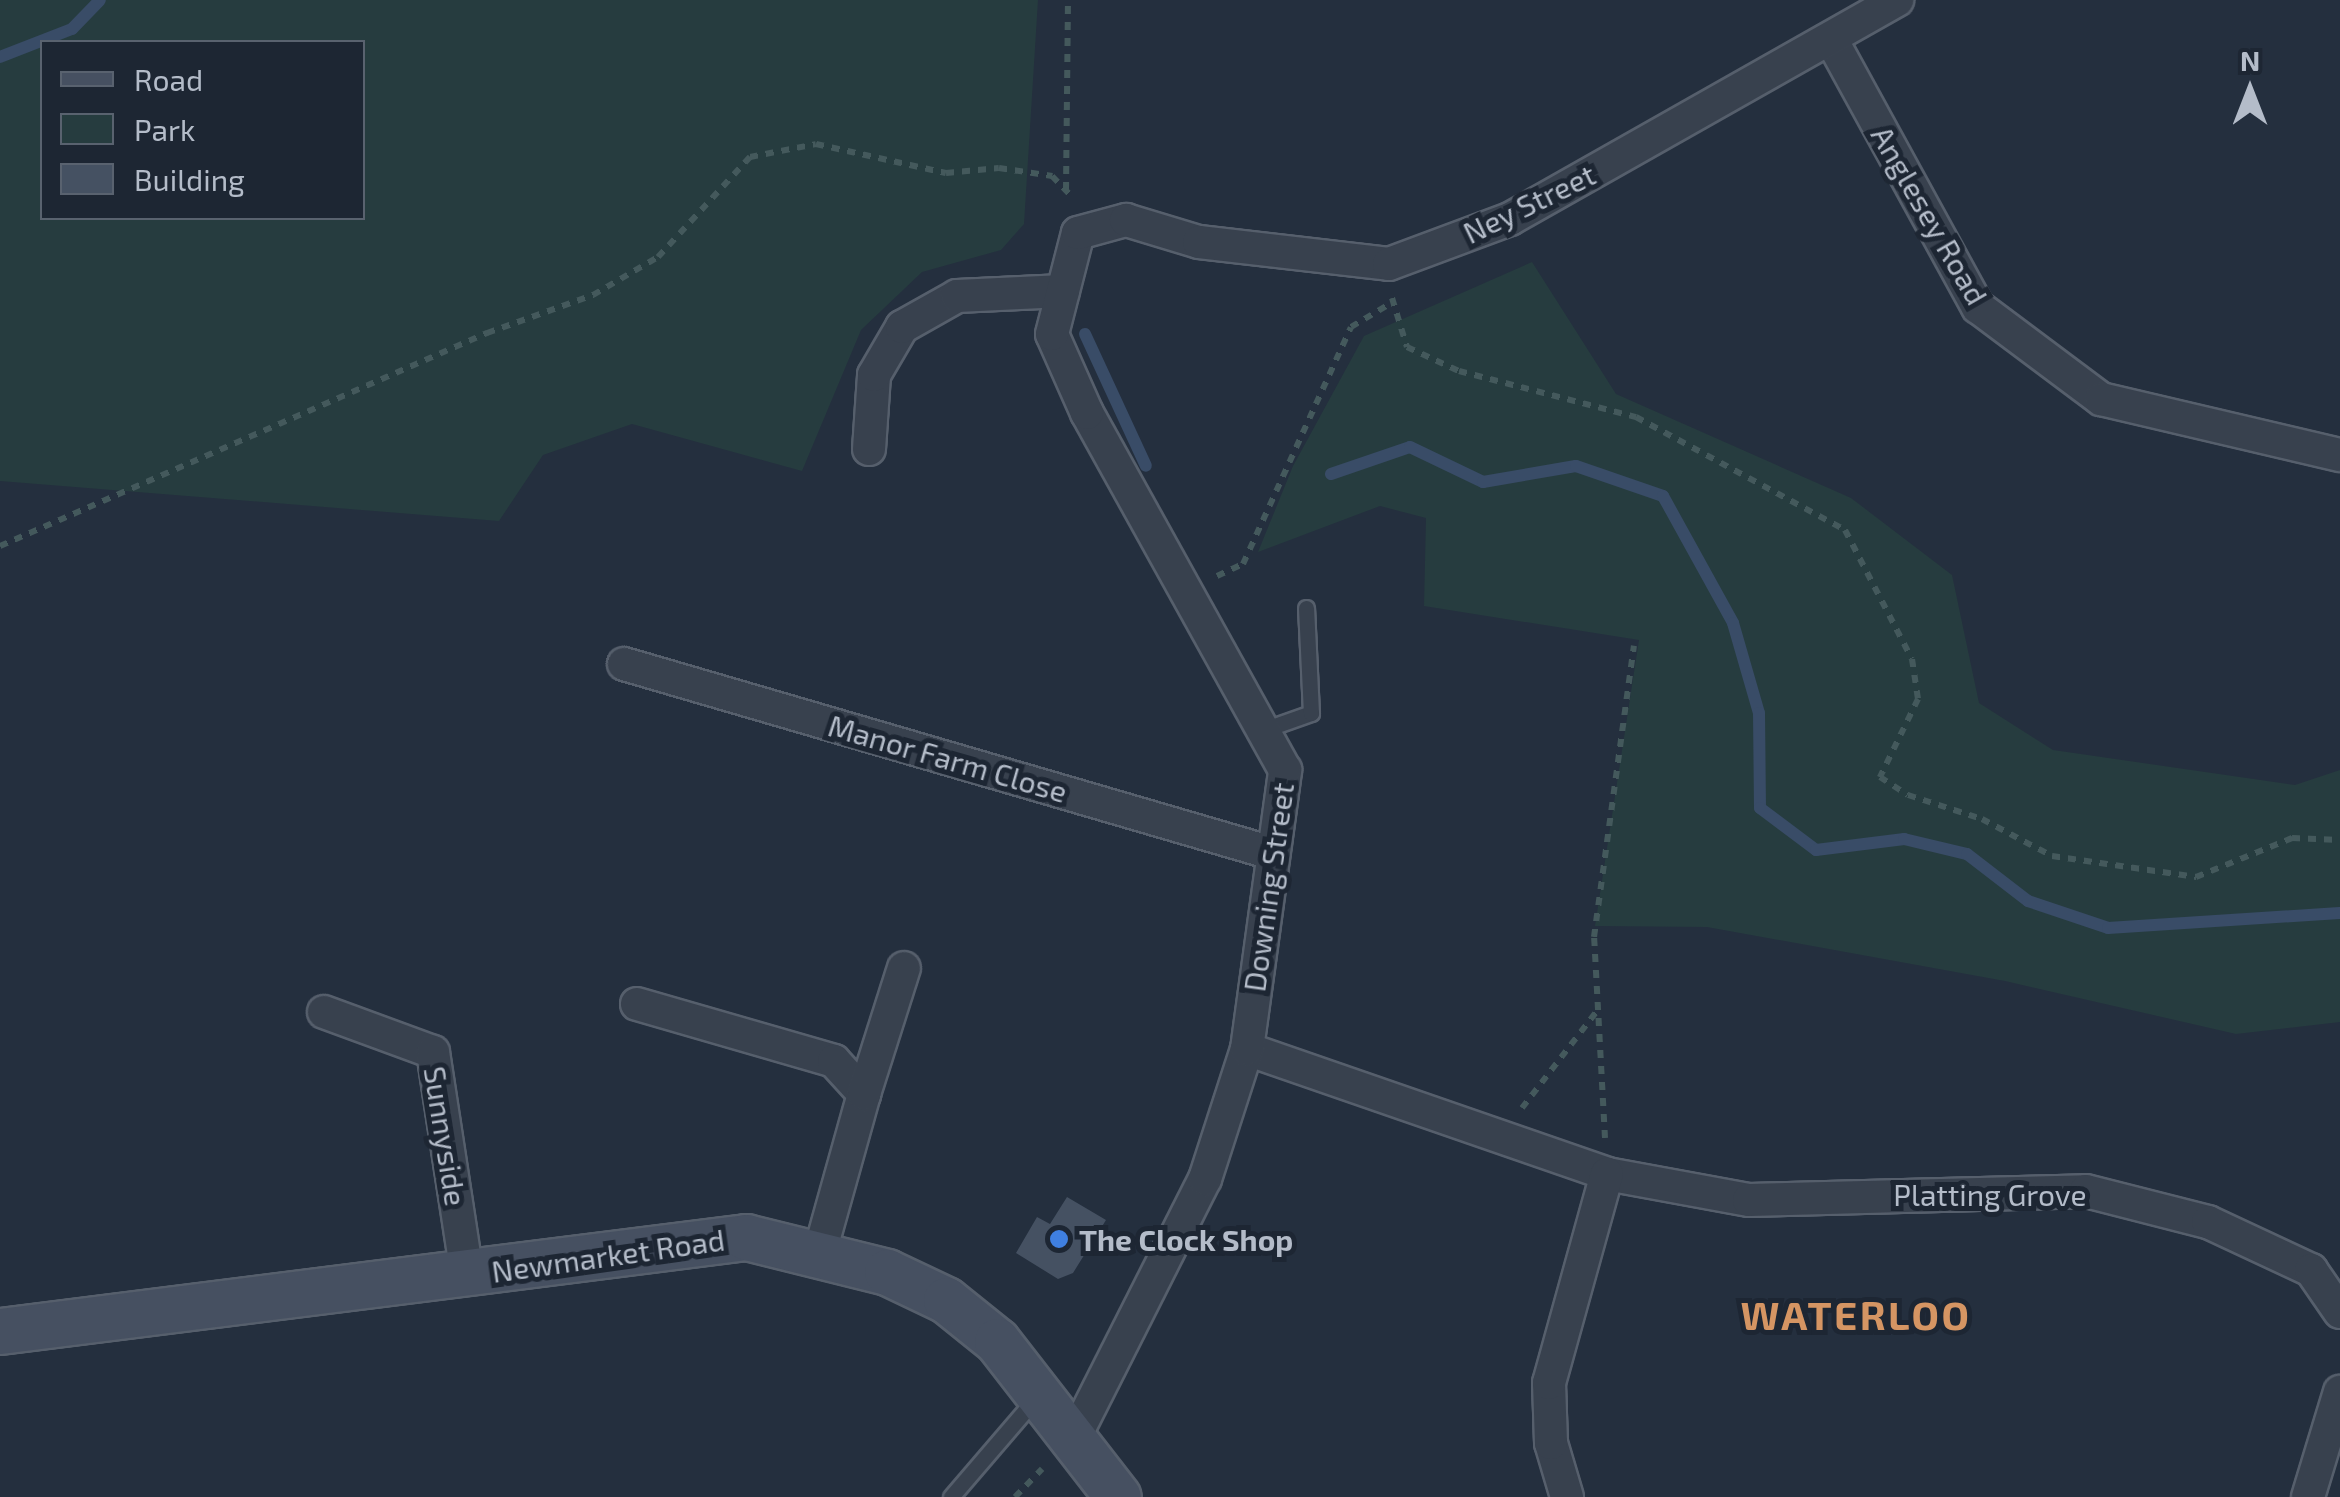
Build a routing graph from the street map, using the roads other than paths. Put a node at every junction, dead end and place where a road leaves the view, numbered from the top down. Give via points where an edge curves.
1 (1897, 0) edge
2 (1831, 39) junction
3 (1114, 223) joint
4 (1063, 290) junction
5 (869, 449) dead end
6 (2340, 455) edge
7 (1306, 608) dead end
8 (624, 664) dead end
9 (1263, 730) junction
10 (1272, 853) junction
11 (904, 968) dead end
12 (637, 1004) dead end
13 (324, 1012) dead end
14 (1247, 1049) junction
15 (864, 1094) junction
16 (1606, 1174) junction
17 (820, 1252) junction
18 (467, 1274) junction
19 (2340, 1312) edge
20 (0, 1332) edge
21 (2340, 1392) edge
22 (1040, 1393) junction
23 (1074, 1436) junction
24 (951, 1497) edge
25 (1118, 1497) edge
26 (1567, 1497) edge
27 (2308, 1497) edge

1 - 2 street, Ney Street
2 - 3 street, Ney Street via 1510,219 1389,264 1199,242
2 - 6 street, Anglesey Road via 1978,307 2101,400
3 - 4 street, Downing Street via 1078,232
4 - 5 street via 958,296 902,327 874,375
4 - 9 street, Downing Street via 1052,334 1087,413
7 - 9 lane via 1312,713
8 - 10 street, Manor Farm Close
9 - 10 street, Downing Street via 1285,770
10 - 14 street, Downing Street
11 - 15 street
12 - 15 street via 834,1061
13 - 18 street, Sunnyside via 433,1052
14 - 16 street, Platting Grove
14 - 23 street, Downing Street via 1205,1179
15 - 17 street
16 - 19 street, Platting Grove via 1749,1200 2086,1191 2208,1222 2311,1270
16 - 26 street via 1548,1384 1551,1444
17 - 18 street, Newmarket Road via 746,1236
17 - 22 street, Newmarket Road via 887,1272 946,1300 997,1341
18 - 20 street, Newmarket Road
21 - 27 street
22 - 23 street, Newmarket Road
22 - 24 lane
23 - 25 street, Newmarket Road

